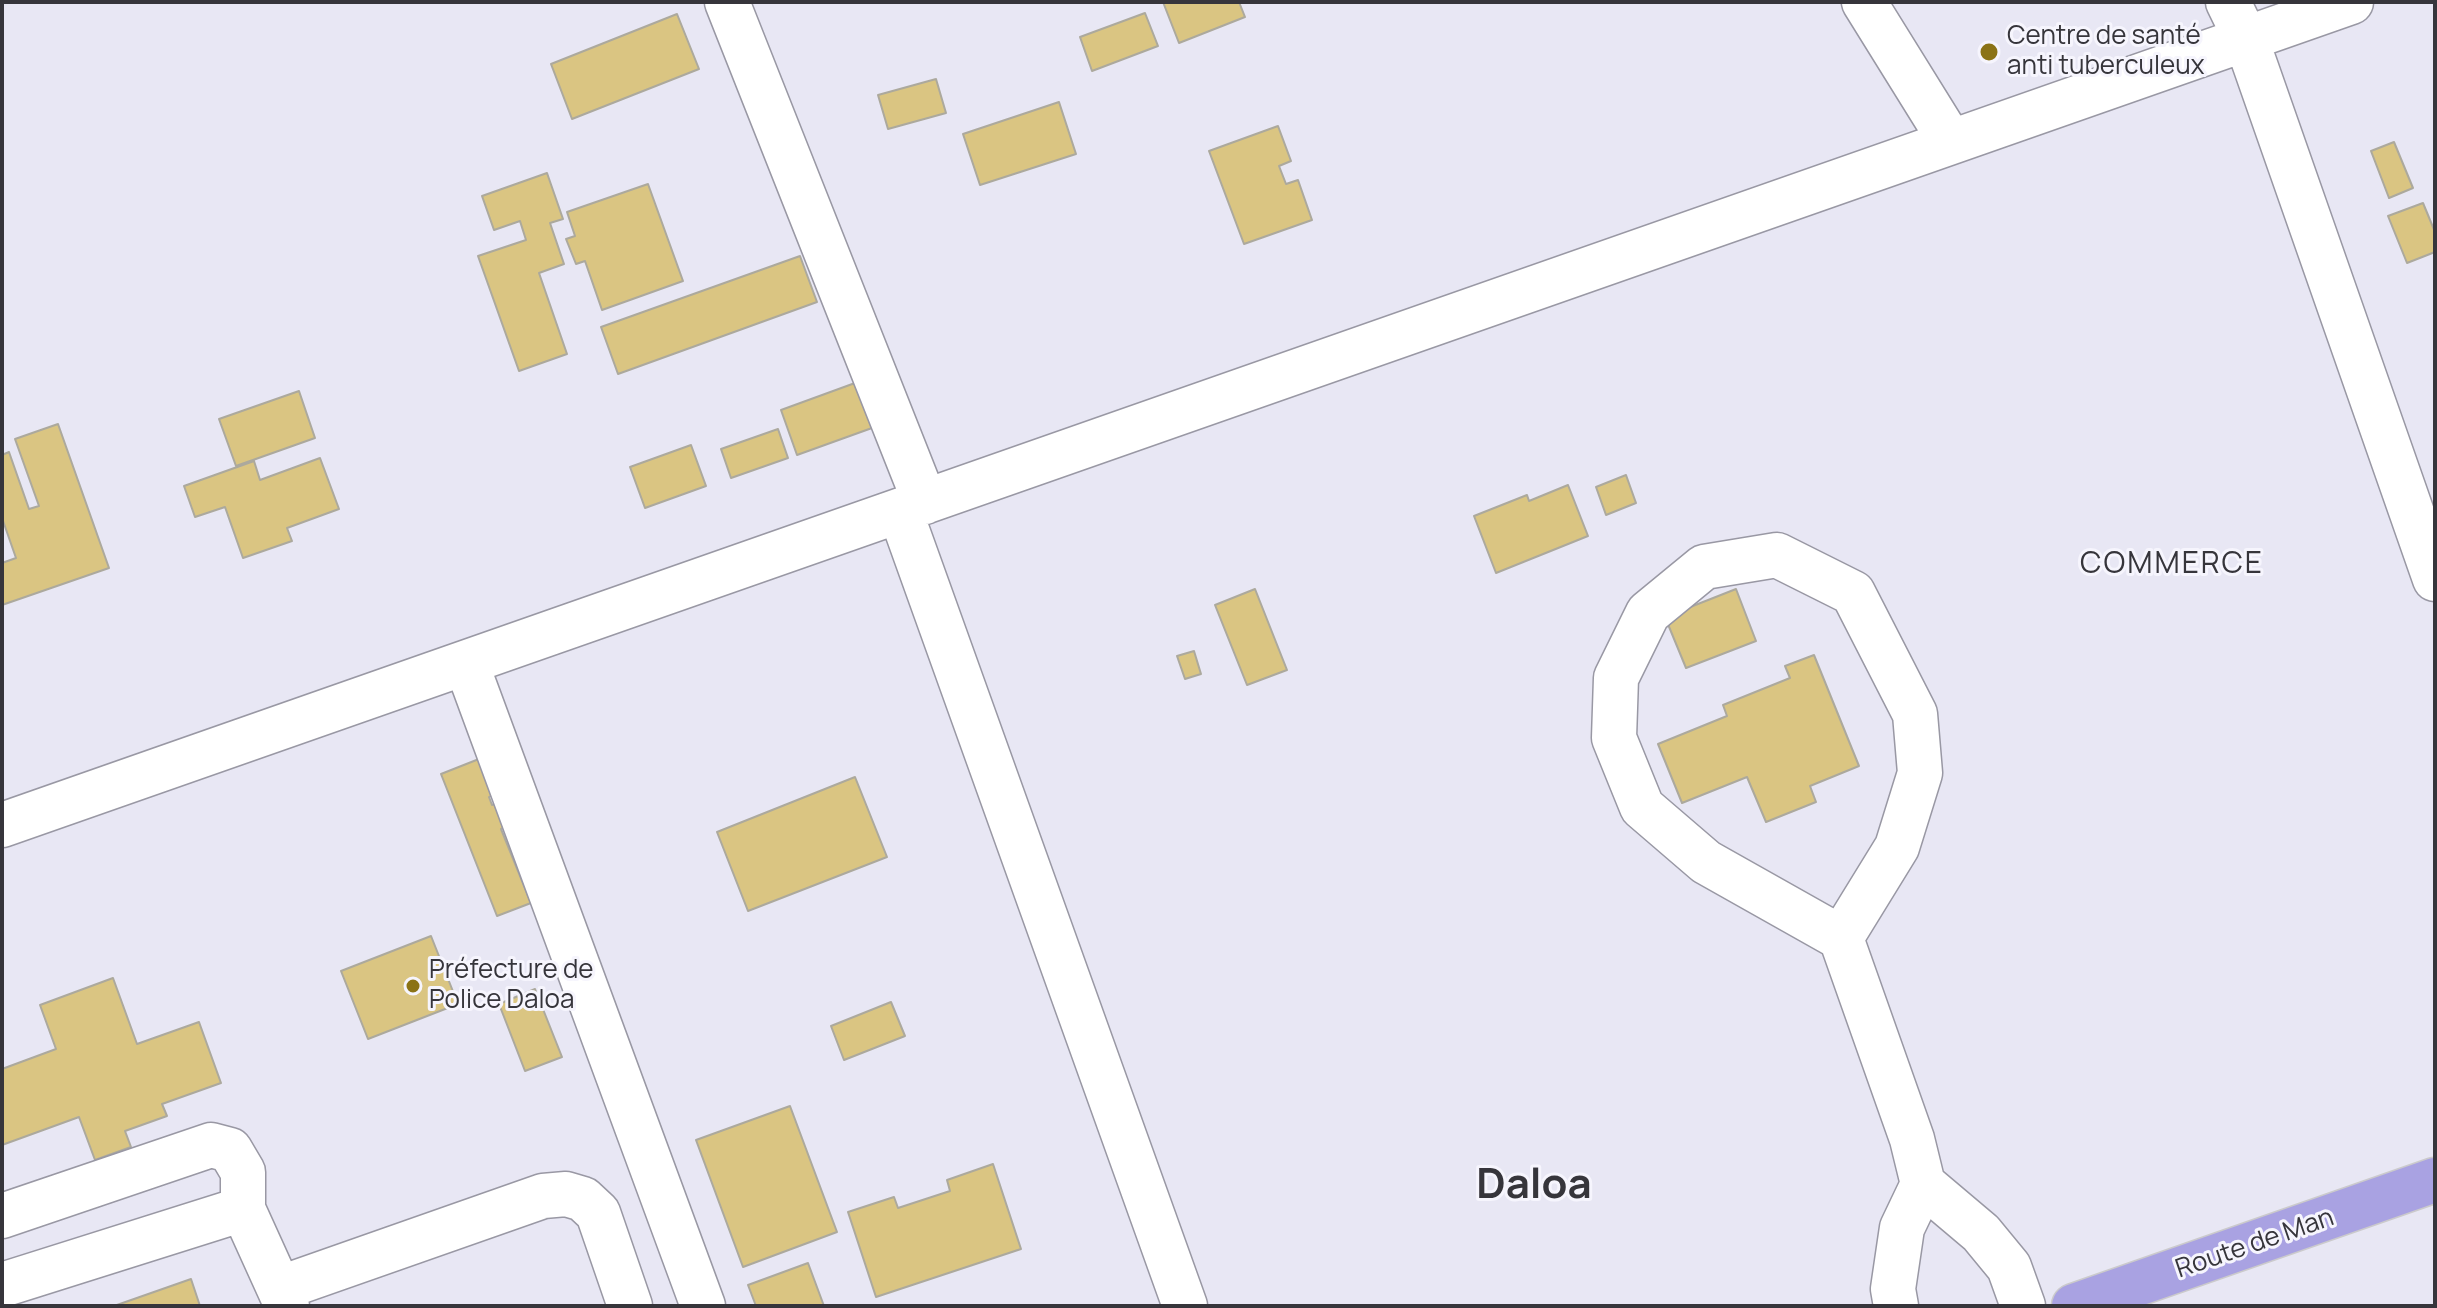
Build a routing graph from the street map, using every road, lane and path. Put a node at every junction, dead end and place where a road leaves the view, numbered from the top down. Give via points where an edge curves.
1 (727, 2) edge
2 (1864, 2) edge
3 (2351, 2) edge
4 (2237, 20) edge
5 (1951, 142) junction
6 (912, 506) junction
7 (2435, 579) edge
8 (466, 663) junction
9 (2, 825) edge
10 (1841, 938) junction
11 (2435, 1180) edge
12 (1923, 1184) junction
13 (243, 1209) junction
14 (2, 1216) edge
15 (2, 1285) edge
16 (284, 1297) edge
17 (630, 1306) edge
18 (703, 1306) edge
19 (1185, 1306) edge
20 (1896, 1306) edge
21 (2023, 1306) edge
22 (2074, 1306) edge

1 - 6 street
2 - 5 street
3 - 4 street
4 - 5 street
4 - 7 street
5 - 6 street
6 - 8 street
6 - 19 street
8 - 9 street
8 - 18 street
10 - 10 street via 1897,847 1920,773 1915,714 1853,593 1777,555 1704,567 1648,613 1616,678 1614,738 1642,807 1706,862
10 - 12 street
11 - 22 highway, Route de Man
12 - 20 street via 1902,1228 1893,1289
12 - 21 street via 1981,1233 2009,1267
13 - 14 street via 243,1172 230,1150 211,1145
13 - 15 street
13 - 16 street
16 - 17 street via 543,1196 566,1194 583,1199 598,1213

